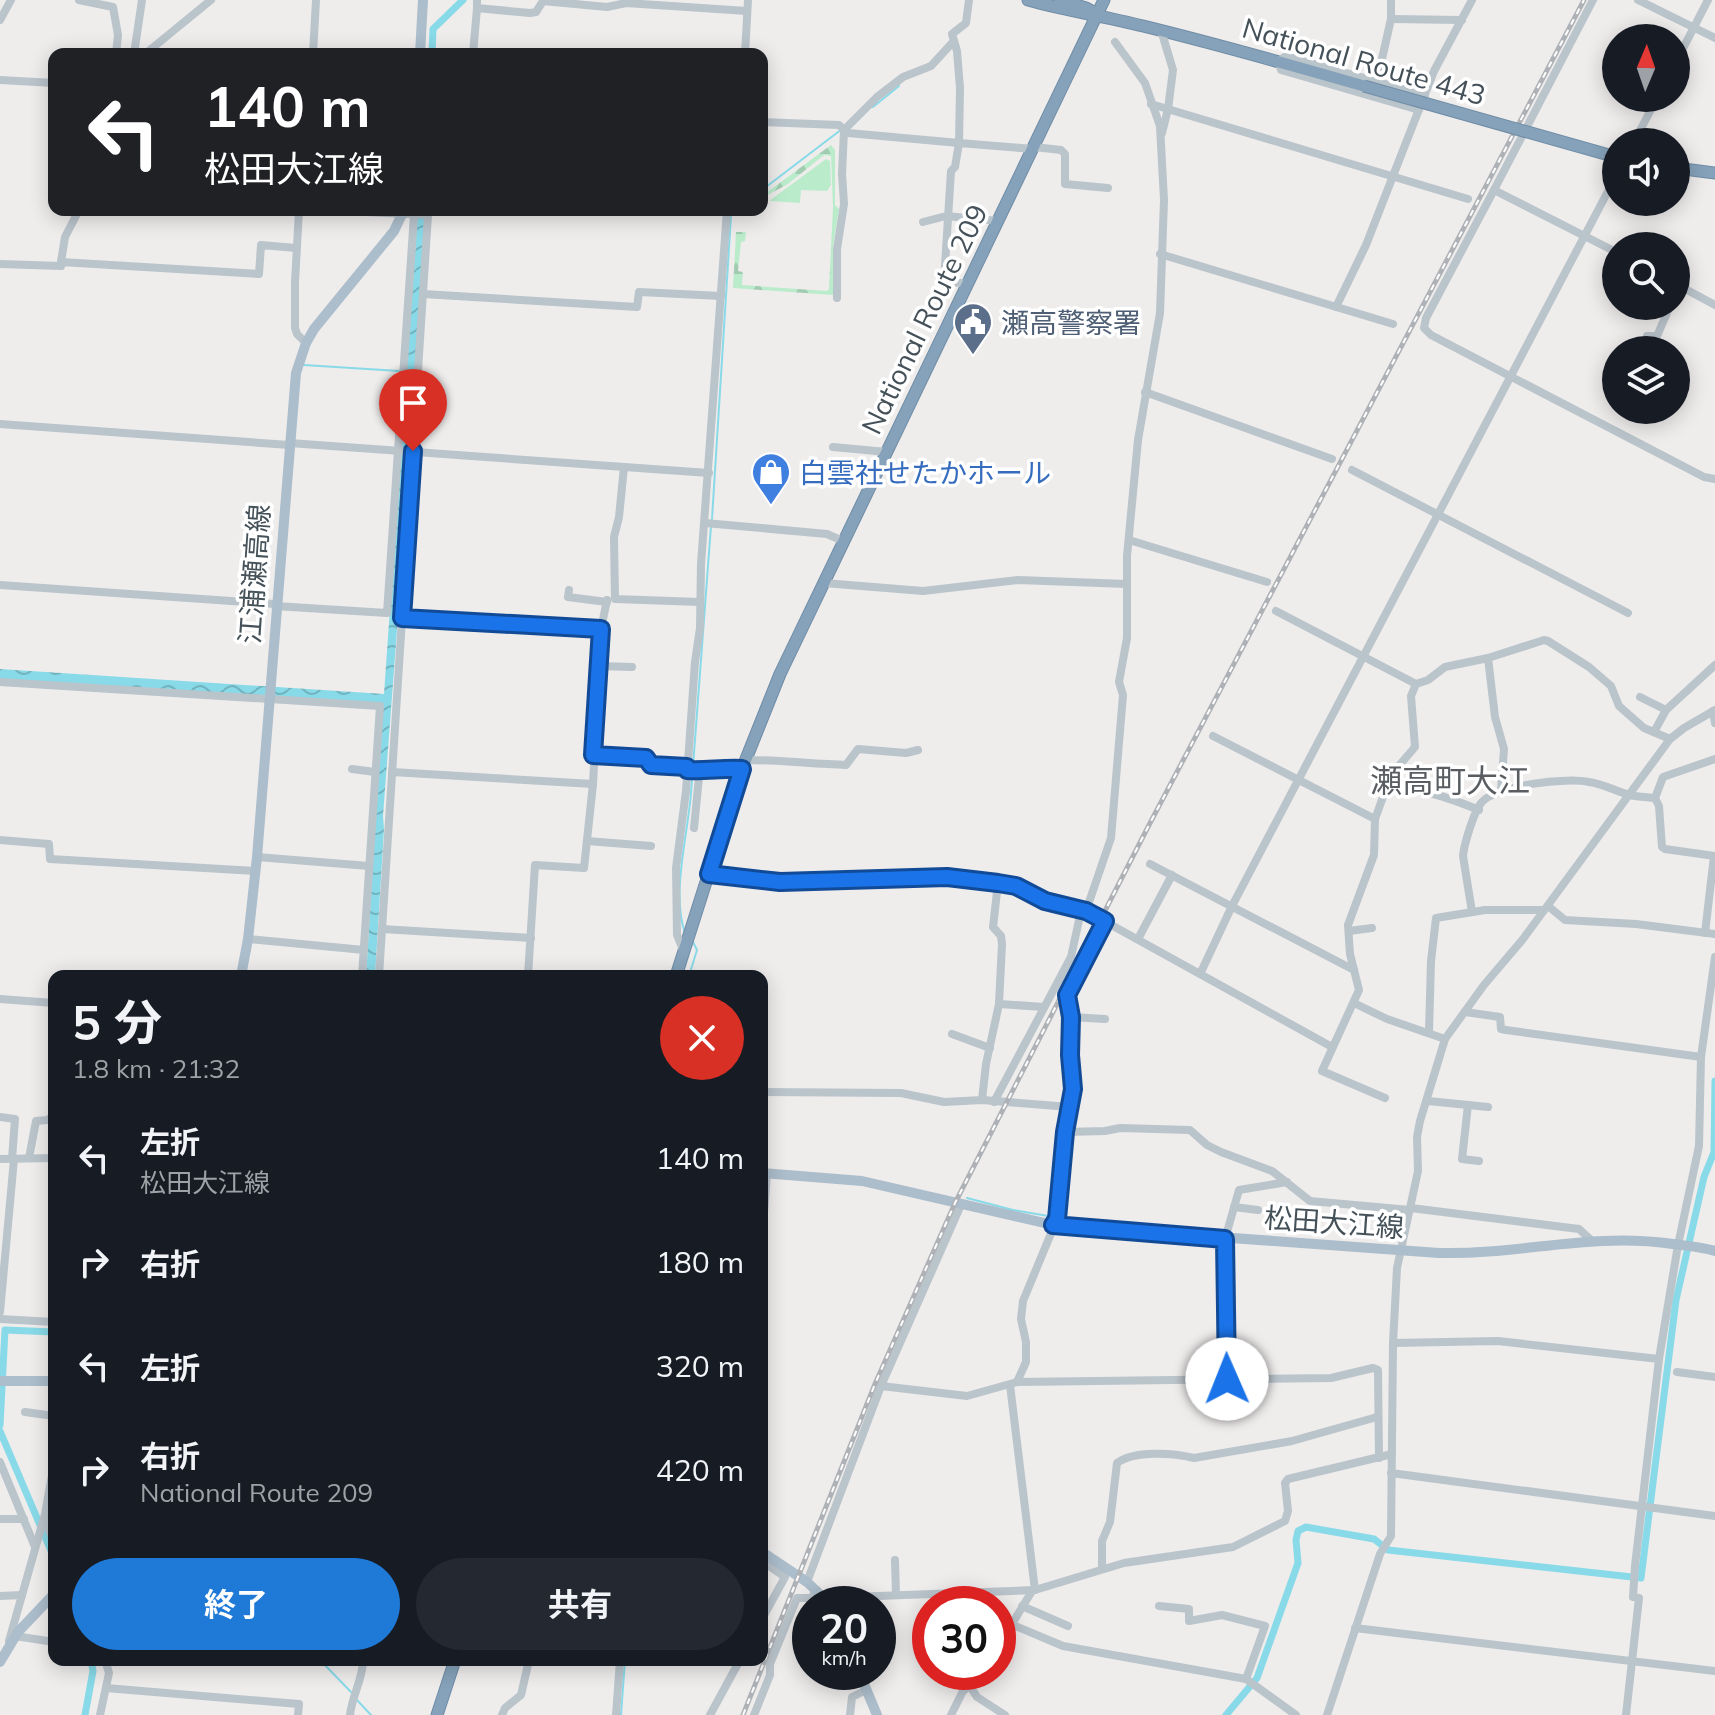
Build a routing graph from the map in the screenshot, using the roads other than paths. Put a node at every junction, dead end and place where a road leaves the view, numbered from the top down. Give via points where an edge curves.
1 (11, 0) edge
2 (79, 0) edge
3 (142, 0) edge
4 (209, 0) edge
5 (316, 0) edge
6 (423, 0) edge
7 (748, 0) edge
8 (969, 0) edge
9 (1028, 0) edge
10 (1060, 0) edge
11 (1104, 0) edge
12 (1391, 0) edge
13 (1472, 0) edge
14 (1593, 0) edge
15 (1638, 0) edge
16 (1708, 0) edge
17 (477, 4) edge
18 (747, 11) junction
19 (1097, 15) junction
20 (1391, 19) junction
21 (0, 20) edge
22 (1462, 20) junction
23 (1694, 28) junction
24 (1161, 30) junction
25 (1690, 36) edge
26 (1715, 38) edge
27 (953, 42) junction
28 (1115, 42) dead end
29 (117, 48) edge
30 (135, 48) edge
31 (152, 48) edge
32 (313, 48) edge
33 (420, 48) edge
34 (473, 48) edge
35 (745, 48) edge
36 (1279, 61) junction
37 (0, 80) edge
38 (1377, 81) junction
39 (48, 83) edge
40 (1425, 95) junction
41 (1151, 104) junction
42 (1168, 109) junction
43 (1419, 110) junction
44 (768, 122) edge
45 (842, 128) junction
46 (1162, 134) junction
47 (959, 143) junction
48 (1033, 148) junction
49 (1602, 153) edge
50 (1690, 170) edge
51 (1715, 173) edge
52 (1392, 175) junction
53 (1108, 188) dead end
54 (1494, 190) junction
55 (1468, 199) dead end
56 (1602, 203) edge
57 (76, 216) edge
58 (299, 216) edge
59 (406, 216) edge
60 (409, 216) edge
61 (427, 216) edge
62 (727, 216) edge
63 (946, 216) junction
64 (998, 221) junction
65 (923, 222) dead end
66 (1585, 235) junction
67 (1602, 244) edge
68 (296, 248) junction
69 (1160, 254) junction
70 (61, 262) junction
71 (0, 264) edge
72 (968, 284) junction
73 (1690, 293) edge
74 (423, 294) junction
75 (721, 296) junction
76 (837, 298) dead end
77 (1715, 305) edge
78 (1336, 307) junction
79 (1393, 324) dead end
80 (306, 343) junction
81 (1512, 377) junction
82 (1145, 392) junction
83 (0, 424) edge
84 (289, 444) junction
85 (833, 447) dead end
86 (405, 451) junction
87 (887, 452) junction
88 (1332, 459) dead end
89 (624, 467) junction
90 (1352, 470) dead end
91 (709, 473) junction
92 (1715, 479) edge
93 (1439, 515) junction
94 (705, 523) junction
95 (1129, 540) junction
96 (843, 541) junction
97 (1267, 582) dead end
98 (824, 583) junction
99 (1127, 584) junction
100 (0, 585) edge
101 (569, 590) dead end
102 (611, 600) junction
103 (700, 602) junction
104 (275, 605) junction
105 (1276, 611) dead end
106 (1628, 613) dead end
107 (402, 618) junction
108 (601, 629) junction
109 (1488, 658) junction
110 (1364, 659) junction
111 (1715, 665) edge
112 (598, 666) junction
113 (632, 667) dead end
114 (0, 682) edge
115 (1416, 684) junction
116 (269, 694) junction
117 (1640, 697) dead end
118 (1666, 710) junction
119 (1714, 710) edge
120 (1715, 723) edge
121 (1654, 732) junction
122 (1213, 736) dead end
123 (1670, 739) junction
124 (918, 750) dead end
125 (593, 755) junction
126 (1715, 759) edge
127 (744, 765) junction
128 (687, 768) junction
129 (352, 769) dead end
130 (703, 771) junction
131 (375, 772) junction
132 (392, 772) junction
133 (1299, 780) junction
134 (593, 784) junction
135 (1386, 790) junction
136 (1501, 791) junction
137 (1628, 795) junction
138 (1655, 798) junction
139 (1479, 810) junction
140 (1375, 819) junction
141 (380, 820) junction
142 (694, 828) dead end
143 (0, 840) edge
144 (587, 841) junction
145 (651, 846) dead end
146 (1715, 856) edge
147 (257, 857) junction
148 (1150, 864) dead end
149 (369, 866) junction
150 (256, 871) junction
151 (709, 874) junction
152 (1172, 875) junction
153 (998, 883) junction
154 (1232, 906) junction
155 (1546, 908) junction
156 (1083, 911) junction
157 (1472, 912) junction
158 (1105, 921) junction
159 (1372, 928) dead end
160 (382, 929) junction
161 (1349, 931) junction
162 (1710, 933) edge
163 (531, 938) junction
164 (248, 939) junction
165 (1138, 939) junction
166 (685, 948) junction
167 (364, 950) junction
168 (1715, 957) edge
169 (242, 970) edge
170 (362, 970) edge
171 (379, 970) edge
172 (528, 970) edge
173 (678, 970) edge
174 (1354, 970) junction
175 (1201, 972) junction
176 (0, 999) edge
177 (48, 1003) edge
178 (1354, 1003) junction
179 (999, 1004) junction
180 (1044, 1007) junction
181 (1465, 1012) junction
182 (1071, 1017) junction
183 (1105, 1019) dead end
184 (1429, 1032) junction
185 (952, 1034) dead end
186 (1445, 1039) junction
187 (1332, 1047) junction
188 (990, 1048) junction
189 (1701, 1057) junction
190 (768, 1092) edge
191 (1385, 1098) dead end
192 (982, 1100) junction
193 (1428, 1101) junction
194 (994, 1102) junction
195 (1468, 1105) junction
196 (1070, 1107) junction
197 (1488, 1107) dead end
198 (0, 1117) edge
199 (48, 1119) edge
200 (1065, 1132) junction
201 (28, 1158) junction
202 (48, 1158) edge
203 (0, 1159) edge
204 (13, 1159) junction
205 (1479, 1161) dead end
206 (768, 1173) edge
207 (1287, 1182) junction
208 (961, 1205) junction
209 (1234, 1207) junction
210 (1410, 1209) junction
211 (1258, 1210) dead end
212 (1053, 1225) junction
213 (1225, 1239) junction
214 (1591, 1240) junction
215 (1680, 1245) junction
216 (1398, 1251) junction
217 (1715, 1251) edge
218 (0, 1312) edge
219 (0, 1319) edge
220 (48, 1322) edge
221 (1393, 1343) junction
222 (1659, 1359) junction
223 (1677, 1372) dead end
224 (1715, 1377) edge
225 (1227, 1379) junction
226 (0, 1381) edge
227 (48, 1381) edge
228 (1013, 1384) junction
229 (881, 1386) junction
230 (25, 1412) dead end
231 (48, 1415) edge
232 (1377, 1417) junction
233 (1392, 1454) junction
234 (1379, 1458) junction
235 (0, 1464) edge
236 (1391, 1473) junction
237 (48, 1495) edge
238 (1647, 1507) junction
239 (44, 1516) junction
240 (1715, 1516) edge
241 (0, 1519) edge
242 (24, 1519) junction
243 (48, 1526) edge
244 (36, 1545) junction
245 (768, 1555) edge
246 (895, 1560) dead end
247 (768, 1565) edge
248 (1102, 1569) junction
249 (807, 1582) junction
250 (812, 1586) edge
251 (896, 1586) edge
252 (1033, 1590) junction
253 (22, 1595) junction
254 (896, 1595) edge
255 (0, 1596) edge
256 (48, 1600) edge
257 (1022, 1606) junction
258 (1159, 1606) dead end
259 (768, 1608) edge
260 (792, 1610) edge
261 (1016, 1619) edge
262 (1016, 1626) edge
263 (1068, 1626) dead end
264 (1355, 1628) junction
265 (15, 1636) junction
266 (48, 1641) edge
267 (8, 1647) junction
268 (1632, 1661) junction
269 (0, 1662) edge
270 (107, 1666) edge
271 (363, 1666) edge
272 (453, 1666) edge
273 (528, 1666) edge
274 (620, 1666) edge
275 (737, 1666) edge
276 (1715, 1671) edge
277 (1246, 1679) junction
278 (106, 1688) junction
279 (866, 1690) joint
280 (964, 1690) edge
281 (973, 1690) edge
282 (100, 1715) edge
283 (298, 1715) edge
284 (350, 1715) edge
285 (438, 1715) edge
286 (502, 1715) edge
287 (616, 1715) edge
288 (710, 1715) edge
289 (754, 1715) edge
290 (850, 1715) edge
291 (877, 1715) edge
292 (951, 1715) edge
293 (1005, 1715) edge
294 (1296, 1715) edge
295 (1327, 1715) edge
296 (1626, 1715) edge

1 - 21 street
2 - 29 street via 113,7
3 - 30 street
4 - 31 street
5 - 32 street
6 - 33 main road
7 - 18 street
8 - 27 street via 966,23 952,34
9 - 19 highway
10 - 19 highway
11 - 19 highway, National Route 209
12 - 20 street
13 - 22 street
14 - 54 street
15 - 23 street
16 - 23 street
17 - 18 street via 530,13 543,1
17 - 34 street
18 - 35 street
19 - 24 highway, National Route 443
19 - 48 highway, National Route 209
20 - 22 street
20 - 38 street
22 - 40 street
23 - 25 street
23 - 26 street
24 - 36 highway, National Route 443
24 - 42 street via 1173,70
27 - 45 street via 931,66 903,77
27 - 47 street via 960,88
28 - 41 street via 1145,83
36 - 38 street via 1286,56
36 - 43 street via 1281,70
36 - 49 highway, National Route 443, bridge
37 - 39 street
38 - 40 street
40 - 43 street
41 - 42 street
41 - 46 street
42 - 46 street
42 - 52 street
43 - 52 street
44 - 45 street
45 - 47 street via 848,133
45 - 76 street via 844,204
46 - 69 street
47 - 48 street
47 - 63 street
48 - 53 street via 1065,154 1065,184
48 - 64 highway, National Route 209
50 - 51 highway
52 - 55 street
52 - 78 street
54 - 66 street
54 - 81 street via 1424,328
56 - 66 street
57 - 70 street
58 - 68 street
59 - 80 main road, 江浦瀬高線
60 - 86 street
61 - 74 street
62 - 75 street
63 - 64 street
63 - 65 street
63 - 72 street via 944,281
64 - 72 highway, National Route 209
66 - 67 street
66 - 81 street
68 - 70 street via 261,245 259,274
68 - 80 street via 295,328
69 - 78 street
69 - 82 street via 1160,313
70 - 71 street
72 - 87 highway, National Route 209
73 - 77 street
74 - 75 street via 637,307 639,292
74 - 86 street
75 - 91 street
78 - 79 street
80 - 84 main road, 江浦瀬高線 via 296,373
81 - 92 street
81 - 93 street
82 - 88 street
82 - 95 street
83 - 84 street
84 - 86 street
84 - 104 main road, 江浦瀬高線
85 - 87 street
86 - 89 street
86 - 104 street via 387,613
86 - 107 street
87 - 96 highway, National Route 209
89 - 91 street
89 - 102 street
90 - 93 street
91 - 94 street
93 - 106 street
93 - 110 street
94 - 96 street via 827,534
94 - 103 street
95 - 97 street
95 - 99 street
96 - 98 highway, National Route 209
98 - 99 street via 923,591 1008,581
98 - 127 highway, National Route 209
99 - 156 street via 1111,838
100 - 104 street
101 - 102 street via 568,597
102 - 103 street
102 - 108 street
103 - 128 street
104 - 116 main road, 江浦瀬高線
105 - 110 street
107 - 108 street
107 - 132 street
108 - 112 street
109 - 115 street via 1445,667
109 - 121 street via 1548,641 1589,667 1611,686 1619,706
109 - 136 street via 1504,749
110 - 115 street
110 - 133 street
111 - 118 street
112 - 113 street
112 - 125 street
114 - 116 street
115 - 135 street via 1411,696 1415,747 1391,775
116 - 131 street via 380,706
116 - 147 main road, 江浦瀬高線
117 - 118 street
118 - 121 street
119 - 120 street
119 - 123 street
121 - 123 street
122 - 133 street
123 - 137 street
124 - 127 street via 858,749 846,765 798,760
125 - 128 street via 646,758 651,765
125 - 134 street
126 - 138 street via 1663,777
127 - 130 street
127 - 151 highway, National Route 209
128 - 130 street
128 - 166 street via 675,892 677,935
129 - 131 street
130 - 142 street
131 - 141 street
132 - 134 street
132 - 141 street
133 - 140 street
133 - 154 street
134 - 144 street
135 - 139 street via 1438,794
135 - 140 street
136 - 137 street via 1585,781
136 - 139 street
137 - 138 street
137 - 155 street
138 - 146 street via 1662,847
139 - 157 street via 1463,856
140 - 161 street via 1374,855
141 - 149 street
141 - 160 street
143 - 150 street via 49,844 50,859
144 - 145 street
144 - 163 street via 584,868 535,865
146 - 162 street
147 - 149 street
147 - 150 main road, 江浦瀬高線
148 - 152 street
149 - 167 street
150 - 164 main road, 江浦瀬高線
151 - 153 street via 780,882 947,877
151 - 166 highway, National Route 209
152 - 154 street
152 - 165 street
153 - 156 street
153 - 179 street via 993,927 1002,944
154 - 174 street
154 - 175 street
155 - 157 street
155 - 162 street via 1565,920
155 - 181 street
156 - 158 street
156 - 180 street via 1071,957
157 - 184 street via 1436,918
158 - 165 street
158 - 182 street via 1067,995
159 - 161 street
160 - 163 street
160 - 171 street
161 - 174 street
163 - 172 street
164 - 167 street
164 - 169 main road, 江浦瀬高線
165 - 175 street
166 - 173 highway, National Route 209
167 - 170 street
168 - 189 street
174 - 178 street via 1359,990
175 - 187 street
176 - 177 street
178 - 184 street
178 - 187 street
179 - 180 street
179 - 188 street
180 - 194 street
181 - 186 street
181 - 189 street via 1500,1017 1501,1029 1506,1030
182 - 183 street
182 - 196 street
184 - 186 street
185 - 188 street
186 - 193 street
187 - 191 street via 1322,1071
188 - 192 street
189 - 215 street via 1699,1146
190 - 192 street via 880,1092 944,1102
192 - 194 street
193 - 195 street
193 - 210 street via 1417,1137 1418,1171
194 - 196 street
195 - 197 street
195 - 205 street via 1462,1159
196 - 200 street
198 - 204 street via 15,1119
199 - 201 street via 36,1121
200 - 207 street via 1190,1130 1207,1145
200 - 212 street
201 - 202 street
201 - 204 street
203 - 204 street
204 - 218 street
206 - 208 main road, 松田大江線 via 862,1181
207 - 209 street via 1239,1190
207 - 210 street via 1310,1201
208 - 212 main road, 松田大江線
208 - 229 street
209 - 211 street
209 - 213 street
210 - 214 street via 1579,1229
210 - 216 street
212 - 213 main road, 松田大江線
212 - 228 street via 1023,1301 1026,1362
213 - 216 main road, 松田大江線
213 - 225 street
214 - 215 main road, 松田大江線
214 - 216 main road, 松田大江線 via 1468,1254
215 - 217 main road, 松田大江線
215 - 222 street
216 - 221 street
219 - 220 street
221 - 222 street via 1498,1341
221 - 233 street
222 - 238 street
223 - 224 street
225 - 228 street
225 - 232 street via 1331,1378 1373,1368 1378,1370
226 - 227 main road
228 - 229 street via 967,1396
228 - 252 street
229 - 249 street
230 - 231 street
232 - 234 street
232 - 248 street via 1221,1454 1121,1459 1102,1541
233 - 234 street
233 - 236 street
234 - 248 street via 1288,1479 1285,1521 1233,1547
235 - 242 street
236 - 238 street
236 - 264 street via 1391,1536
237 - 239 street
238 - 240 street
238 - 268 street via 1635,1566 1633,1597 1639,1598
239 - 243 street
239 - 244 street
241 - 242 street
242 - 244 street
244 - 253 street
245 - 249 main road
246 - 251 street
247 - 259 street via 785,1577
248 - 252 street
249 - 250 main road
252 - 254 street
252 - 257 street
253 - 255 street
253 - 267 street
256 - 265 main road
257 - 261 street
257 - 263 street
258 - 277 street via 1189,1609 1189,1621 1222,1615 1265,1626
260 - 289 street
262 - 277 street via 1063,1646
264 - 268 street
264 - 295 street
265 - 266 street
265 - 267 main road
267 - 269 main road
268 - 276 street
268 - 296 street
270 - 278 street
271 - 284 street
272 - 285 highway
273 - 286 street via 521,1695
274 - 287 street
275 - 288 street
277 - 294 street
278 - 282 street
278 - 283 street via 299,1704
279 - 290 street via 852,1697
279 - 291 main road
280 - 292 street
281 - 293 street

